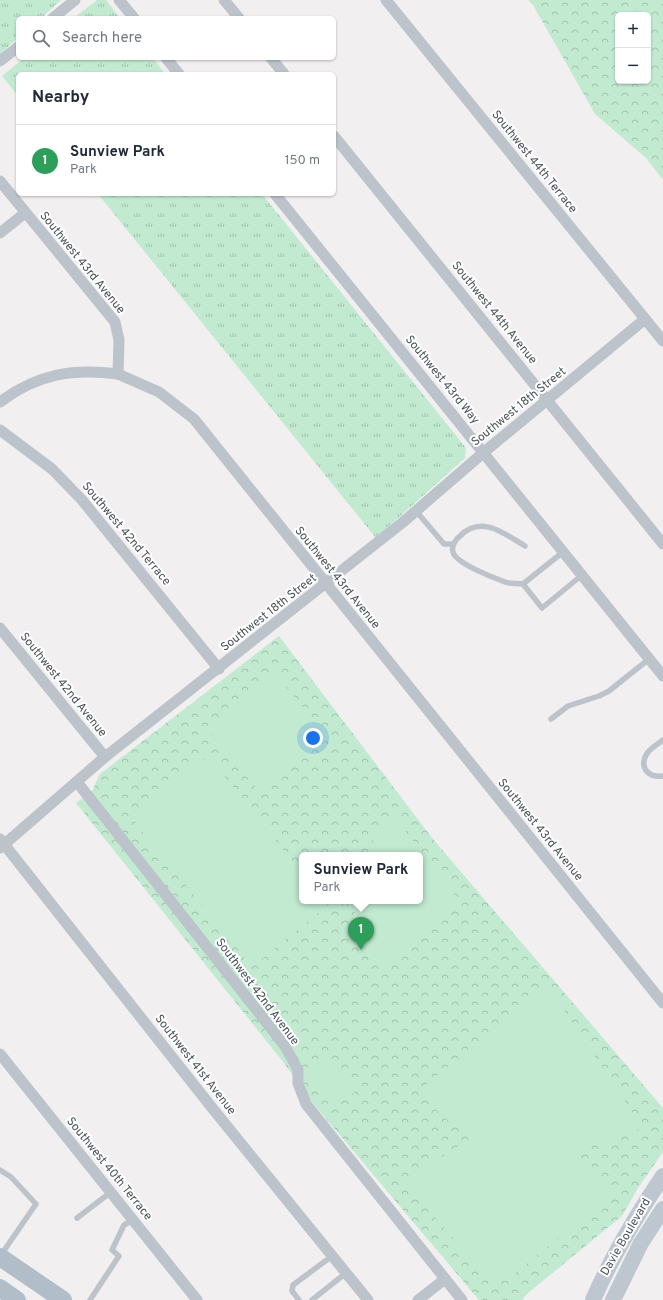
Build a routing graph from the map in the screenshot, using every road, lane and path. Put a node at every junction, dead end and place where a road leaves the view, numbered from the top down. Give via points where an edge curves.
1 (75, 0) edge
2 (119, 0) edge
3 (224, 0) edge
4 (386, 0) edge
5 (55, 16) edge
6 (132, 16) edge
7 (237, 16) edge
8 (16, 49) edge
9 (168, 60) edge
10 (273, 60) edge
11 (0, 61) edge
12 (177, 72) edge
13 (282, 72) edge
14 (336, 138) edge
15 (0, 181) edge
16 (277, 196) edge
17 (25, 213) junction
18 (0, 233) edge
19 (645, 319) junction
20 (663, 341) edge
21 (118, 374) junction
22 (547, 401) junction
23 (0, 402) edge
24 (0, 430) edge
25 (483, 453) junction
26 (416, 511) junction
27 (453, 544) junction
28 (663, 544) edge
29 (525, 546) dead end
30 (564, 552) junction
31 (582, 575) junction
32 (326, 584) junction
33 (523, 584) junction
34 (0, 628) edge
35 (649, 659) junction
36 (219, 669) junction
37 (663, 676) edge
38 (551, 718) dead end
39 (663, 740) edge
40 (106, 757) junction
41 (663, 776) edge
42 (77, 782) junction
43 (1, 844) edge
44 (663, 1003) edge
45 (0, 1054) edge
46 (0, 1170) edge
47 (663, 1176) edge
48 (111, 1192) junction
49 (663, 1209) edge
50 (77, 1218) dead end
51 (133, 1220) junction
52 (0, 1256) edge
53 (332, 1256) junction
54 (346, 1273) junction
55 (445, 1279) junction
56 (0, 1288) edge
57 (17, 1300) edge
58 (63, 1300) edge
59 (90, 1300) edge
60 (197, 1300) edge
61 (300, 1300) edge
62 (312, 1300) edge
63 (368, 1300) edge
64 (418, 1300) edge
65 (462, 1300) edge
66 (594, 1300) edge
67 (613, 1300) edge

1 - 5 street
2 - 6 street
3 - 7 street
4 - 19 street, Southwest 44th Terrace
8 - 11 street
9 - 12 street
10 - 13 street
14 - 22 street, Southwest 44th Avenue
15 - 17 street, Southwest 43rd Avenue
16 - 25 street, Southwest 43rd Way
17 - 18 street
17 - 21 street, Southwest 43rd Avenue via 115,322 119,340
19 - 20 street, Southwest 44th Terrace
19 - 22 street, Southwest 18th Street
21 - 23 street via 94,371 68,372 41,378
21 - 32 street, Southwest 43rd Avenue via 158,392 194,419
22 - 25 street, Southwest 18th Street
22 - 28 street, Southwest 44th Avenue
24 - 36 street, Southwest 42nd Terrace via 52,469 82,500
25 - 26 street, Southwest 18th Street
25 - 30 street, Southwest 43rd Way
26 - 27 lane via 444,544
26 - 32 street, Southwest 18th Street
27 - 29 lane via 469,529 482,525 498,529
27 - 33 lane via 456,557 474,569 506,582
30 - 31 street, Southwest 43rd Way
30 - 33 lane
31 - 33 lane via 542,608
31 - 35 street, Southwest 43rd Way
32 - 36 street, Southwest 18th Street
32 - 44 street, Southwest 43rd Avenue
34 - 40 street, Southwest 42nd Avenue
35 - 37 street, Southwest 43rd Way
35 - 38 lane via 609,691 568,706
36 - 40 street, Southwest 18th Street
39 - 41 lane via 646,754 643,763 645,771 651,775
40 - 42 street, Southwest 18th Street
42 - 43 street, Southwest 18th Street
42 - 55 street, Southwest 42nd Avenue via 285,1046 298,1070 298,1083 306,1104
43 - 53 street, Southwest 41st Avenue
45 - 48 street, Southwest 40th Terrace
46 - 52 lane via 11,1177 36,1204
47 - 66 main road, Davie Boulevard via 610,1264
48 - 50 lane
48 - 51 street, Southwest 40th Terrace
49 - 67 main road, Davie Boulevard via 641,1243
51 - 59 lane via 124,1225 112,1250 119,1256
51 - 60 street, Southwest 40th Terrace
52 - 58 main road
53 - 54 street, Southwest 41st Avenue
53 - 61 lane via 293,1285 292,1292
54 - 62 lane
54 - 63 street, Southwest 41st Avenue
55 - 64 street
55 - 65 street, Southwest 42nd Avenue
56 - 57 main road

